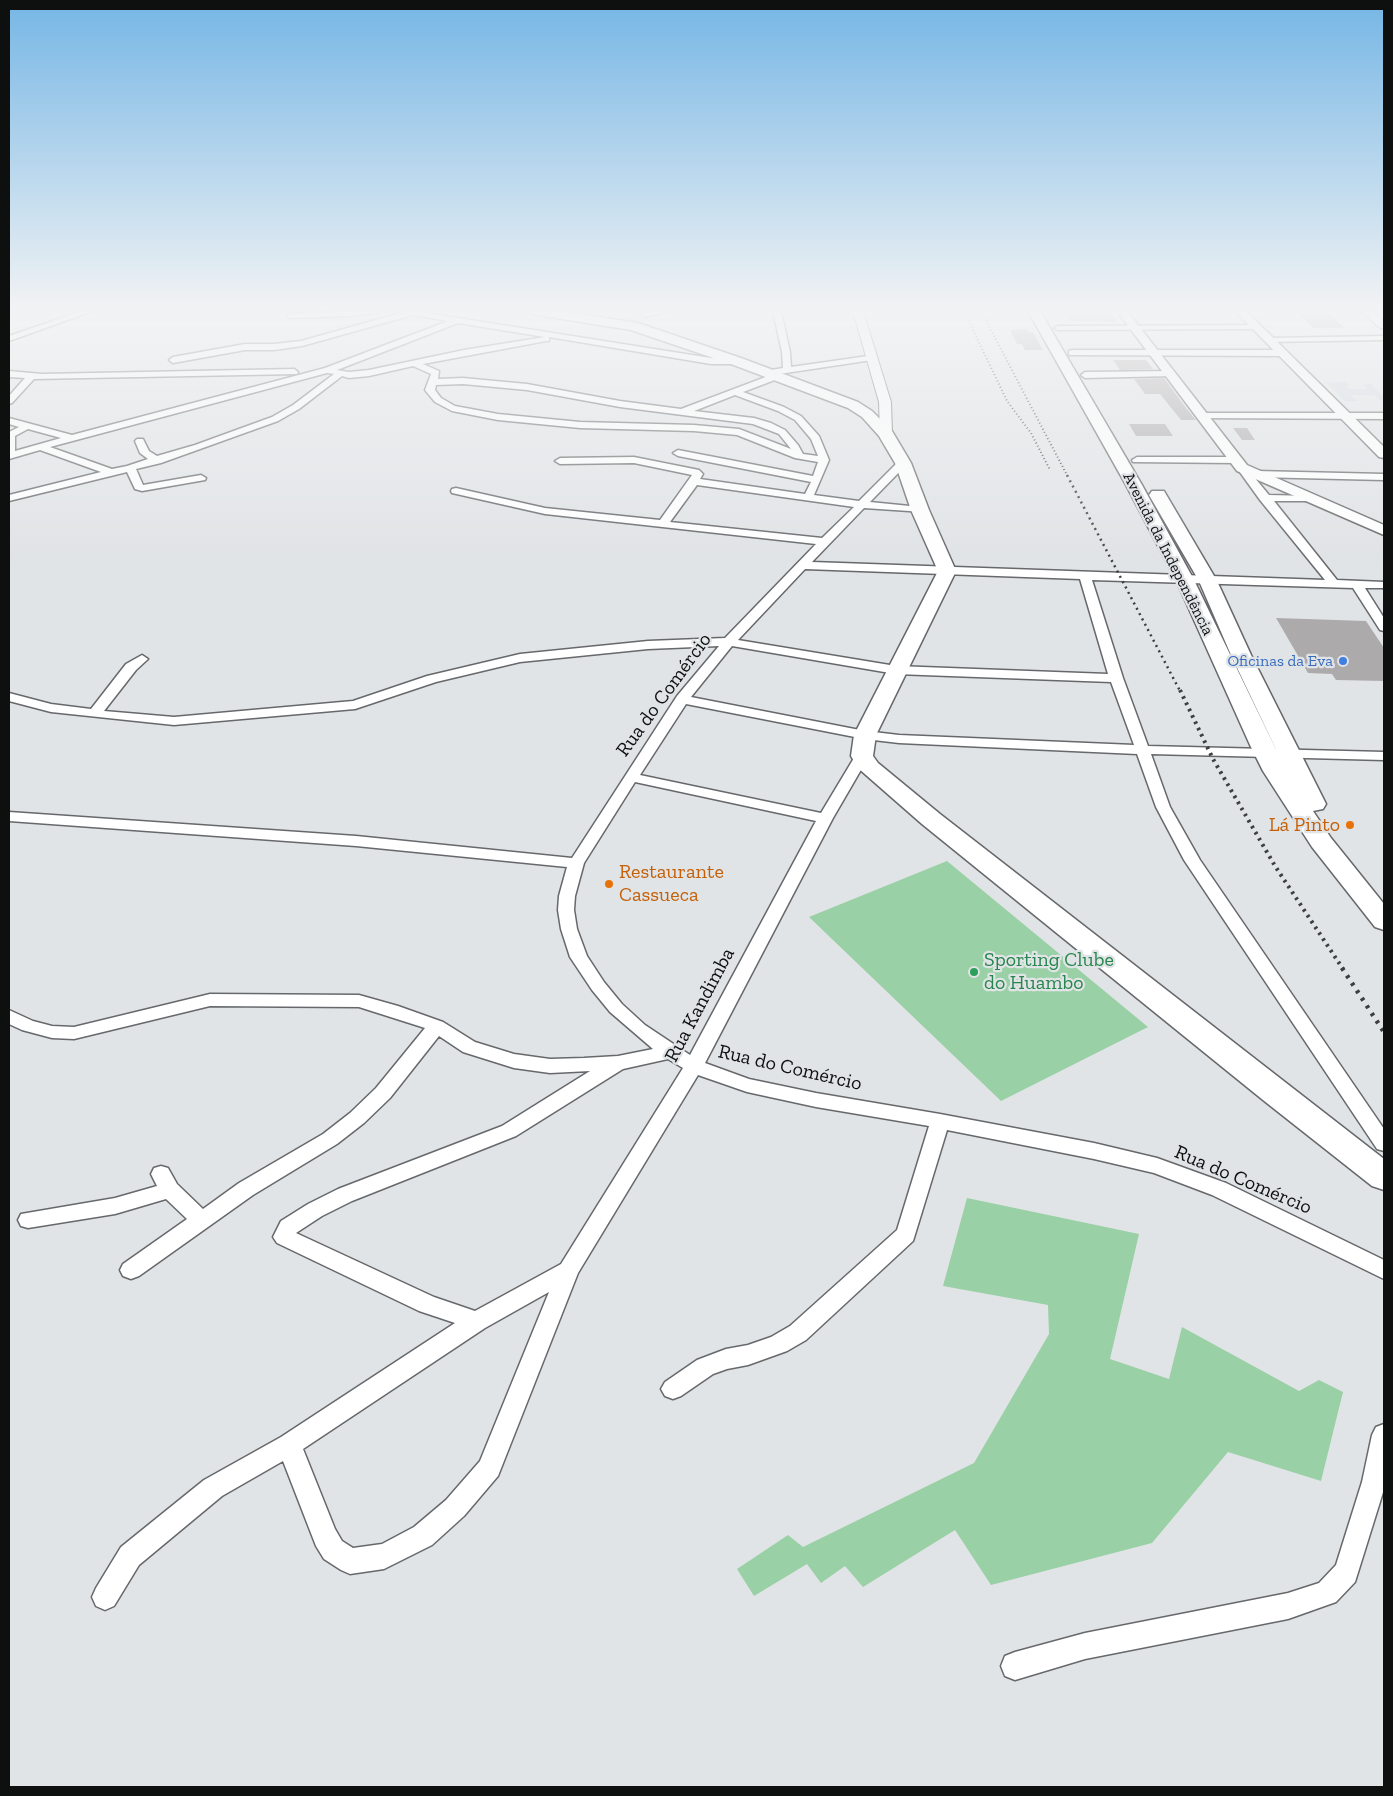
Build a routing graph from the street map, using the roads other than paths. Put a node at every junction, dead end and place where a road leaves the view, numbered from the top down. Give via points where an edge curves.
1 (234, 395) edge
2 (313, 395) edge
3 (435, 395) edge
4 (575, 395) edge
5 (727, 395) edge
6 (743, 395) edge
7 (829, 395) edge
8 (883, 395) edge
9 (1090, 395) edge
10 (1093, 395) edge
11 (1186, 395) edge
12 (1324, 395) edge
13 (679, 412) junction
14 (1202, 416) junction
15 (1384, 416) edge
16 (1102, 417) junction
17 (1347, 417) junction
18 (9, 421) edge
19 (27, 426) junction
20 (886, 434) junction
21 (9, 438) edge
22 (73, 438) junction
23 (140, 441) dead end
24 (40, 447) junction
25 (678, 453) dead end
26 (1384, 454) edge
27 (10, 456) edge
28 (799, 456) junction
29 (824, 460) junction
30 (1137, 460) junction
31 (157, 461) junction
32 (560, 461) dead end
33 (903, 463) junction
34 (1239, 464) junction
35 (130, 468) junction
36 (113, 473) junction
37 (1256, 474) junction
38 (1384, 477) edge
39 (201, 478) dead end
40 (817, 480) junction
41 (693, 484) junction
42 (456, 491) dead end
43 (808, 497) junction
44 (9, 498) edge
45 (1264, 498) junction
46 (1309, 498) junction
47 (860, 508) junction
48 (920, 510) junction
49 (1164, 521) junction
50 (664, 524) junction
51 (1384, 530) edge
52 (825, 542) junction
53 (802, 565) junction
54 (947, 571) junction
55 (1084, 576) junction
56 (1185, 580) junction
57 (1208, 581) junction
58 (1334, 584) junction
59 (1357, 584) junction
60 (1384, 585) edge
61 (1384, 627) edge
62 (729, 642) junction
63 (1219, 655) junction
64 (1241, 655) junction
65 (142, 660) dead end
66 (896, 670) junction
67 (1116, 678) junction
68 (9, 698) edge
69 (682, 699) junction
70 (94, 714) junction
71 (864, 745) junction
72 (1142, 750) junction
73 (1265, 752) junction
74 (1288, 752) junction
75 (1384, 756) edge
76 (631, 776) junction
77 (9, 816) edge
78 (825, 818) junction
79 (576, 863) junction
80 (1384, 892) edge
81 (1384, 920) edge
82 (9, 1016) edge
83 (437, 1026) junction
84 (670, 1052) junction
85 (618, 1063) junction
86 (694, 1066) junction
87 (940, 1121) junction
88 (1384, 1144) edge
89 (1384, 1177) edge
90 (28, 1220) dead end
91 (202, 1221) junction
92 (131, 1270) dead end
93 (569, 1270) junction
94 (1384, 1270) edge
95 (477, 1321) junction
96 (673, 1389) dead end
97 (1384, 1435) edge
98 (289, 1445) junction
99 (106, 1598) dead end
100 (1016, 1666) dead end

1 - 22 street
2 - 31 street via 275,419
3 - 28 street via 445,406 486,415 594,426 734,431
4 - 13 street
5 - 13 street
6 - 29 street via 798,418 816,438
7 - 20 main road via 867,414
8 - 20 street
9 - 16 main road, Avenida da Independência
10 - 16 main road, Avenida da Independência
11 - 14 main road
12 - 17 main road
13 - 28 street via 768,425 782,432
14 - 17 street
14 - 34 main road
15 - 17 street
16 - 30 main road, Avenida da Independência
16 - 49 main road, Avenida da Independência
17 - 26 main road
18 - 19 street
19 - 21 street
19 - 22 street
20 - 33 main road
21 - 27 street
22 - 24 street
23 - 31 street via 145,453
24 - 27 street
24 - 36 street
25 - 40 street
28 - 29 street
29 - 40 street
30 - 34 street
30 - 49 main road, Avenida da Independência
31 - 35 street
32 - 41 street via 634,460 695,472 698,474
33 - 47 street, Rua do Comércio
33 - 48 main road
34 - 37 main road
34 - 45 street
35 - 36 street
35 - 39 street via 142,488
36 - 44 street
37 - 38 street
37 - 46 main road
40 - 43 street
41 - 43 street
41 - 47 street
41 - 50 street
42 - 50 street via 545,511
43 - 47 street
45 - 46 street
45 - 58 street
46 - 51 main road
47 - 48 street
47 - 52 street, Rua do Comércio
48 - 54 main road
49 - 56 main road, Avenida da Independência
49 - 57 main road, Avenida da Independência
50 - 52 street
52 - 53 street, Rua do Comércio
53 - 54 street
53 - 62 street, Rua do Comércio
54 - 55 street
54 - 66 main road
55 - 56 street
55 - 67 street
56 - 57 street
56 - 63 main road, Avenida da Independência
57 - 58 street
57 - 64 main road, Avenida da Independência
58 - 59 street
59 - 60 street
59 - 61 street
62 - 66 street
62 - 69 street, Rua do Comércio
62 - 70 street via 648,645 520,658 432,679 355,705 334,708 174,721
63 - 64 main road
63 - 73 main road, Avenida da Independência
64 - 74 main road, Avenida da Independência
65 - 70 street via 126,672
66 - 67 street
66 - 71 main road
67 - 72 street
68 - 70 street
69 - 71 street
69 - 76 street, Rua do Comércio
71 - 72 street via 899,739
71 - 78 street, Rua Kandimba
71 - 89 main road via 870,768 930,819
72 - 73 street
72 - 88 street via 1163,807 1192,860
73 - 74 street
73 - 81 main road, Avenida da Independência via 1294,804
74 - 75 street
74 - 80 main road, Avenida da Independência via 1319,811
76 - 78 street
76 - 79 street, Rua do Comércio
77 - 79 street via 356,841
78 - 86 street, Rua Kandimba
79 - 84 street, Rua do Comércio via 566,910 568,929 579,957 616,1008 638,1030
82 - 83 street via 28,1026 74,1033 210,1000 359,1001
83 - 85 street via 469,1047 514,1061 550,1066
83 - 91 street via 383,1094 357,1118 330,1139 283,1165
84 - 85 street
84 - 86 street, Rua do Comércio
85 - 95 street via 510,1131 345,1196 288,1227 284,1237 427,1304
86 - 87 street, Rua do Comércio via 723,1077 816,1100
86 - 93 street, Rua Kandimba
87 - 94 street, Rua do Comércio via 1158,1166 1219,1189
87 - 96 street via 906,1235 798,1333 779,1344 705,1367
90 - 91 street via 115,1206 166,1182
91 - 92 street
93 - 95 street
93 - 98 street, Rua Kandimba via 489,1468 455,1508 423,1536 384,1556 350,1561 333,1550
95 - 98 street
97 - 100 street via 1374,1482 1346,1573 1327,1593 1288,1606 1084,1646
98 - 99 street via 213,1488 130,1556

